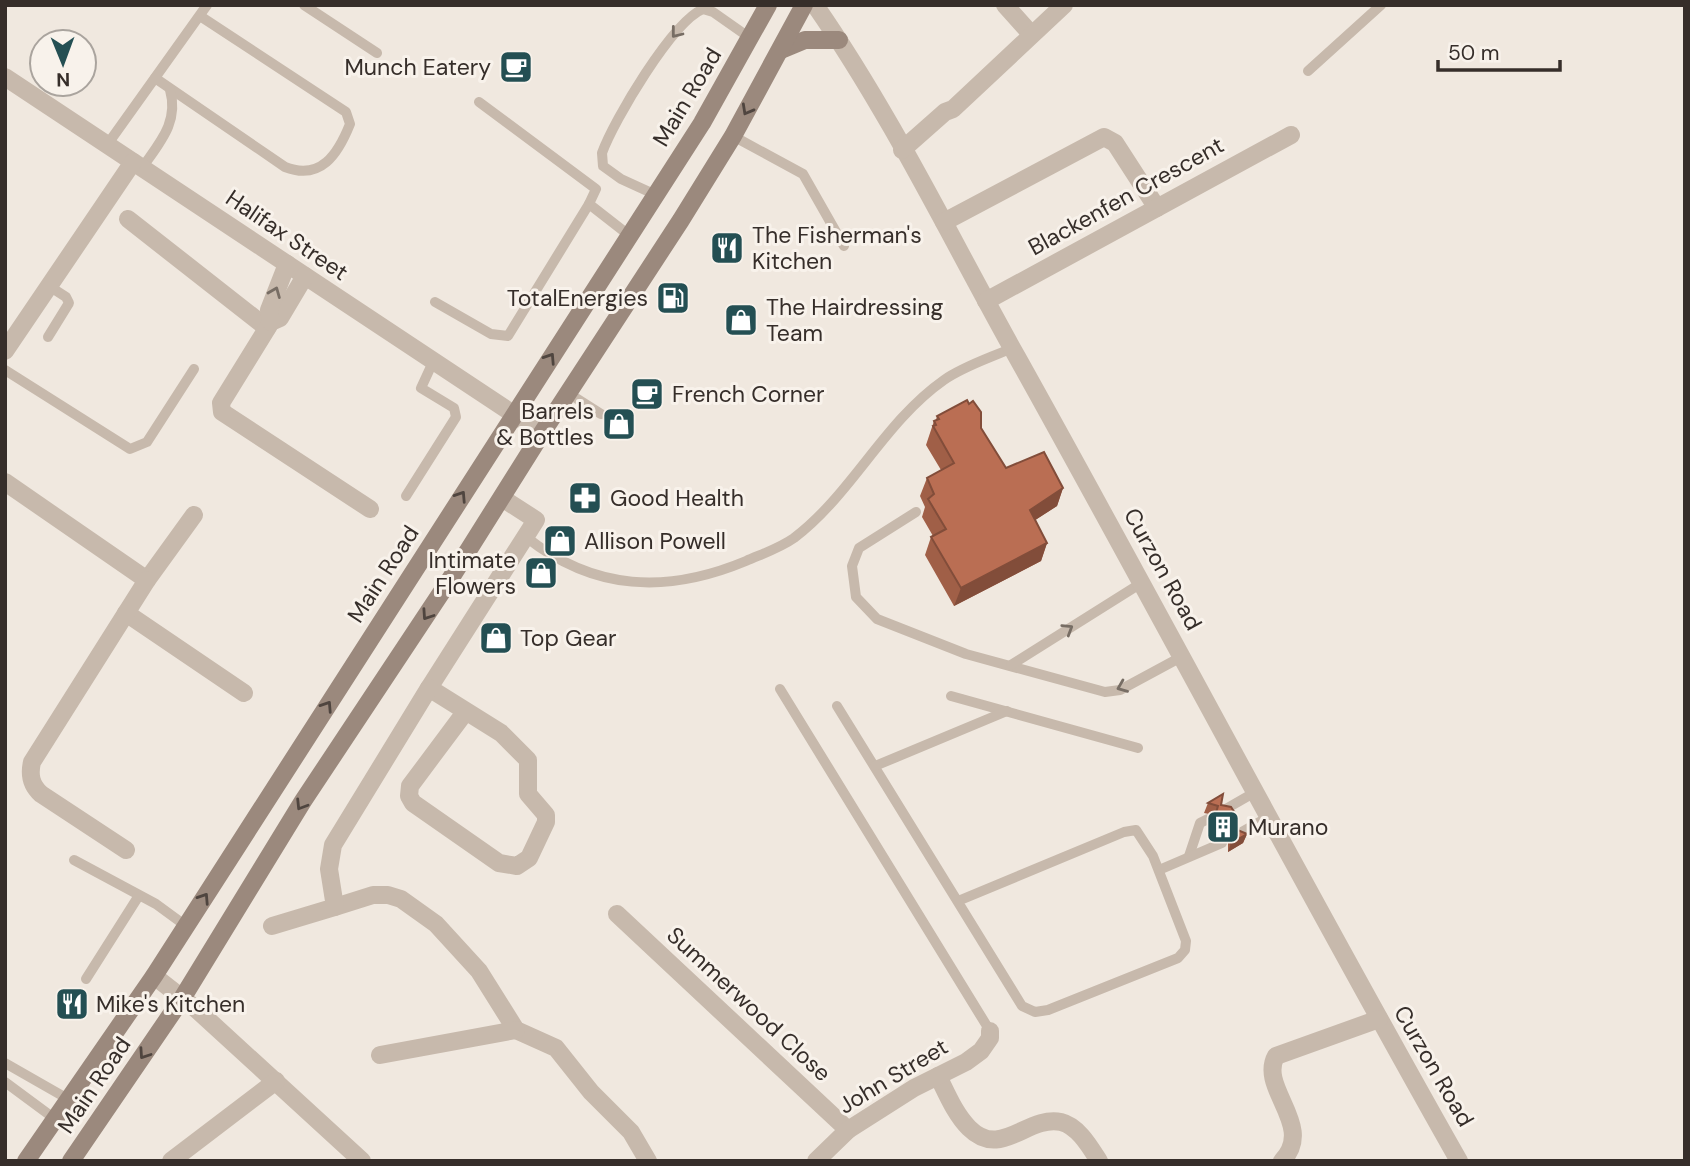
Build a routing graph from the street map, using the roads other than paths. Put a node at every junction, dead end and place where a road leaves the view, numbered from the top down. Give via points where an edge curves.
1 (207, 5) edge
2 (304, 5) edge
3 (768, 5) edge
4 (804, 5) edge
5 (815, 5) edge
6 (1005, 5) edge
7 (1064, 5) edge
8 (1381, 5) edge
9 (701, 7) edge
10 (200, 16) junction
11 (1031, 34) junction
12 (750, 38) junction
13 (839, 40) junction
14 (781, 50) junction
15 (377, 53) dead end
16 (1308, 71) dead end
17 (5, 77) edge
18 (155, 78) junction
19 (170, 90) junction
20 (479, 102) dead end
21 (1291, 135) dead end
22 (733, 136) junction
23 (107, 145) junction
24 (905, 155) junction
25 (137, 165) junction
26 (656, 195) junction
27 (589, 204) junction
28 (1157, 208) junction
29 (128, 219) dead end
30 (944, 222) junction
31 (630, 236) junction
32 (844, 246) dead end
33 (287, 264) junction
34 (305, 276) junction
35 (49, 286) junction
36 (986, 301) junction
37 (435, 302) dead end
38 (269, 325) junction
39 (48, 337) dead end
40 (1012, 348) junction
41 (5, 351) edge
42 (433, 362) junction
43 (194, 369) dead end
44 (5, 370) edge
45 (568, 393) junction
46 (601, 414) dead end
47 (513, 416) junction
48 (542, 433) junction
49 (5, 482) edge
50 (406, 496) dead end
51 (502, 498) junction
52 (370, 509) dead end
53 (916, 512) dead end
54 (194, 515) dead end
55 (526, 537) junction
56 (147, 580) junction
57 (1143, 582) junction
58 (126, 613) junction
59 (1183, 656) junction
60 (1010, 665) junction
61 (429, 688) junction
62 (780, 689) dead end
63 (244, 693) dead end
64 (951, 696) dead end
65 (837, 706) dead end
66 (466, 711) junction
67 (1007, 711) junction
68 (1138, 748) dead end
69 (875, 766) junction
70 (1257, 791) junction
71 (1224, 810) edge
72 (1271, 816) junction
73 (1208, 819) dead end
74 (1238, 834) edge
75 (1222, 843) dead end
76 (126, 850) dead end
77 (1189, 856) junction
78 (74, 860) dead end
79 (1158, 870) junction
80 (138, 897) junction
81 (958, 901) junction
82 (335, 907) junction
83 (617, 914) dead end
84 (186, 926) junction
85 (272, 926) dead end
86 (154, 976) junction
87 (86, 979) dead end
88 (183, 997) junction
89 (1379, 1019) junction
90 (516, 1030) junction
91 (990, 1031) joint
92 (380, 1055) dead end
93 (5, 1063) edge
94 (938, 1076) junction
95 (276, 1081) junction
96 (5, 1082) edge
97 (68, 1099) junction
98 (55, 1119) junction
99 (848, 1130) junction
100 (26, 1161) edge
101 (71, 1161) edge
102 (172, 1161) edge
103 (362, 1161) edge
104 (648, 1161) edge
105 (816, 1161) edge
106 (1099, 1161) edge
107 (1282, 1161) edge
108 (1459, 1161) edge

1 - 10 lane
2 - 15 lane
3 - 12 main road, Main Road
4 - 14 main road, Main Road
5 - 13 street, Curzon Road
6 - 11 street
7 - 11 street
8 - 16 lane
9 - 12 lane
9 -> 26 lane via 652,65 602,153 603,166
10 - 18 lane
10 - 19 lane via 346,112 350,124 342,143 313,172 300,173
11 - 24 street via 953,109 951,119
12 - 26 main road, Main Road
13 - 14 main road via 805,40
13 - 24 street, Curzon Road
14 -> 22 main road, Main Road
17 - 23 street, Halifax Street
18 - 19 lane
18 - 23 lane
19 - 25 lane via 174,114 170,125
20 - 27 lane via 596,189
21 - 28 street, Blackenfen Crescent
22 - 32 lane via 803,174
22 - 45 main road, Main Road
23 - 25 street, Halifax Street
24 - 30 street, Curzon Road
25 - 33 street, Halifax Street
25 - 35 street
26 - 31 main road, Main Road
27 - 31 lane
27 - 37 lane via 508,336 491,334
28 - 30 street via 1115,143 1104,137
28 - 36 street, Blackenfen Crescent
29 - 38 street
30 - 36 street, Curzon Road
47 -> 31 main road, Main Road
33 - 34 street, Halifax Street
38 -> 33 street via 268,310
34 - 38 street via 280,318
34 - 42 street, Halifax Street
35 - 39 lane via 69,303
35 - 41 street
36 - 40 street, Curzon Road
38 - 52 street via 221,403 222,412
40 - 55 lane via 946,379 915,404 797,535 731,567 678,582 618,581 552,557
40 - 57 street, Curzon Road
42 - 47 street, Halifax Street
42 - 50 lane via 421,388 454,408 456,417
43 - 44 lane via 147,442 130,449
45 - 46 lane
45 - 48 main road, Main Road
47 - 48 street, Halifax Street
84 -> 47 main road, Main Road
48 - 51 main road, Main Road
49 - 56 street
51 - 55 street via 536,520
51 -> 88 main road, Main Road via 303,801
53 - 60 lane via 859,548 853,582 861,606 899,630
54 - 56 street
55 - 61 street
56 - 58 street
57 - 59 street, Curzon Road
60 -> 57 lane
58 - 63 street
58 - 76 street via 29,772 41,794
59 -> 60 lane via 1120,690 1105,692
59 - 70 street, Curzon Road
61 - 66 street
61 - 82 street via 333,845 329,869
62 - 91 lane
64 - 67 lane
65 - 69 lane
66 - 66 street via 502,733 529,763 528,794 546,815 546,822 529,858 517,866 499,863 409,796 410,786
67 - 68 lane
67 - 69 lane
69 - 81 lane
70 - 71 lane
70 - 72 street, Curzon Road
72 - 74 lane
72 - 89 street, Curzon Road
73 - 77 lane via 1200,823
75 - 77 lane
77 - 79 lane
78 - 80 lane
79 - 81 lane via 1136,830
79 - 81 lane via 1186,941 1185,950 1178,958 1041,1012 1022,1006
80 - 84 lane
80 - 87 lane
82 - 85 street
82 - 90 street via 382,894 408,904 457,943
83 - 99 street, Summerwood Close
84 - 86 main road, Main Road
86 - 88 street
86 - 97 main road, Main Road
88 - 95 street
88 -> 101 main road, Main Road
89 - 107 street via 1276,1056 1272,1072 1293,1130 1292,1145
89 - 108 street, Curzon Road
90 - 92 street
90 - 104 street via 556,1048 631,1132
91 - 94 street, John Street via 981,1051
93 - 97 lane
94 - 99 street, John Street
94 - 106 street via 959,1116 983,1138 998,1141 1061,1122 1080,1135
95 - 102 street
95 - 103 street
96 - 98 lane
97 - 98 main road, Main Road
98 - 100 main road, Main Road
99 - 105 street, John Street

